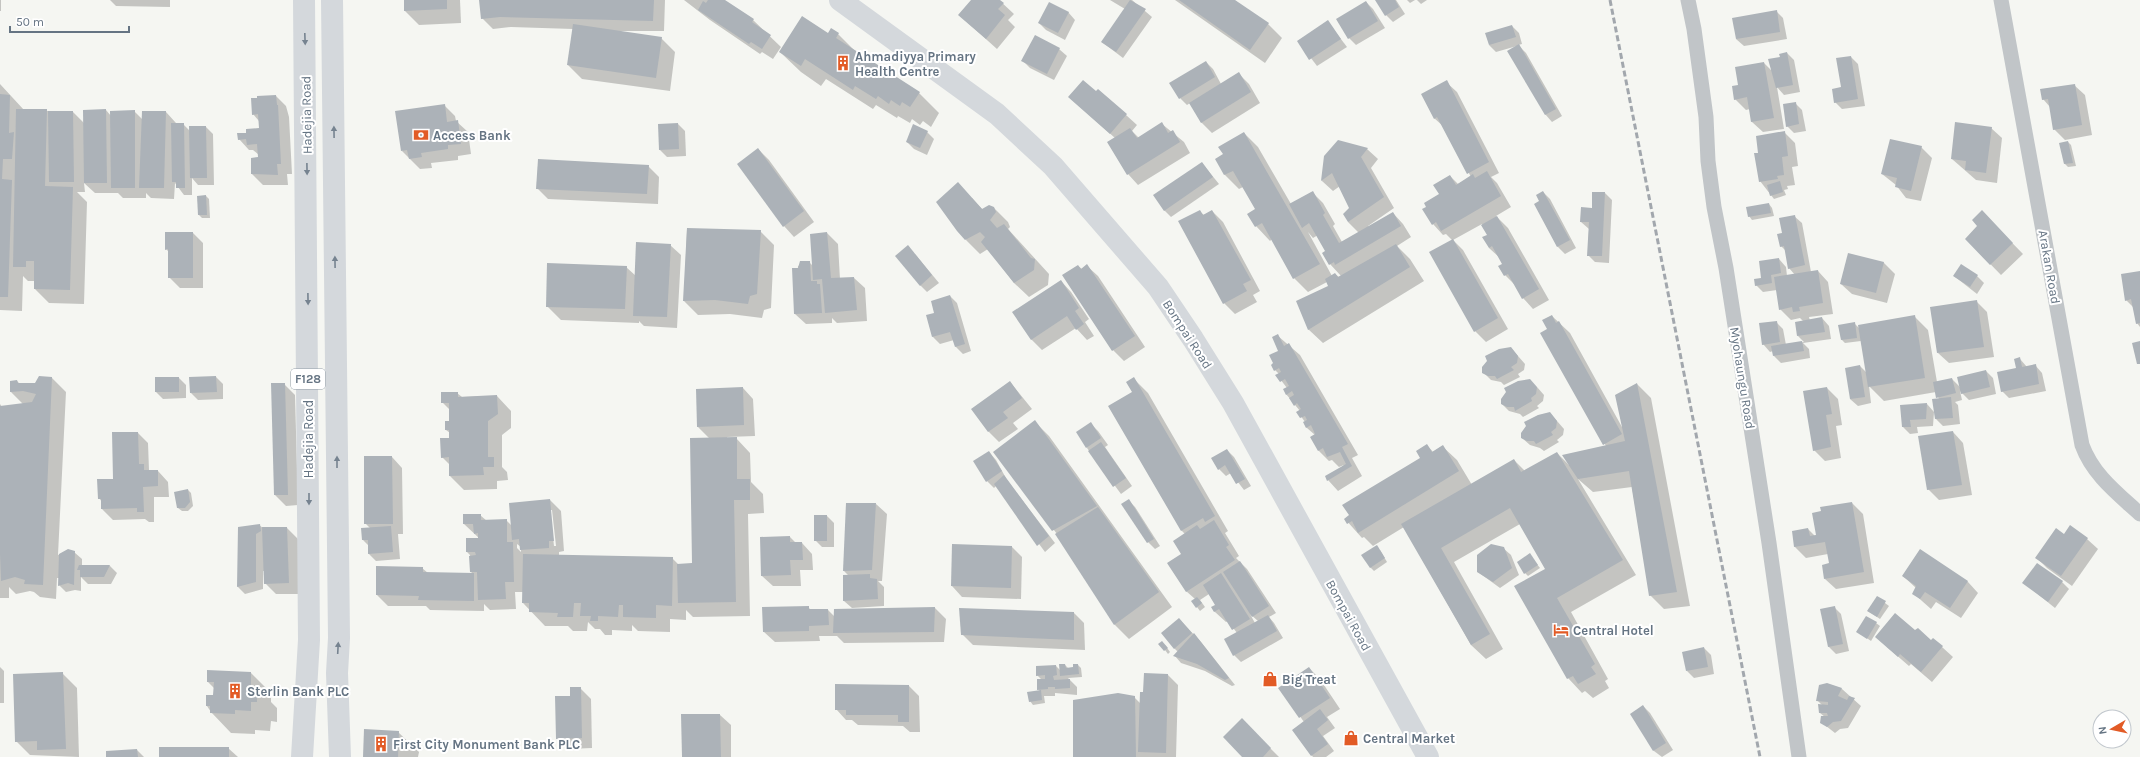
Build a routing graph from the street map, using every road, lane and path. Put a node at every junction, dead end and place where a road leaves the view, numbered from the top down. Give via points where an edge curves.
1 (304, 0) edge
2 (332, 0) edge
3 (840, 0) edge
4 (1688, 0) edge
5 (2001, 0) edge
6 (2140, 514) edge
7 (321, 756) edge
8 (1428, 757) edge
9 (1799, 757) edge

1 -> 7 main road, Hadejia Road / F128 via 309,640 306,680
7 -> 2 main road, Hadejia Road / F128 via 337,673 339,622
3 - 8 main road, Bompai Road via 997,114 1053,166 1158,287 1233,403
4 - 9 street, Myohaungu Road via 1706,117 1711,184 1769,544
5 - 6 street, Arakan Road via 2082,445 2088,461 2098,475

